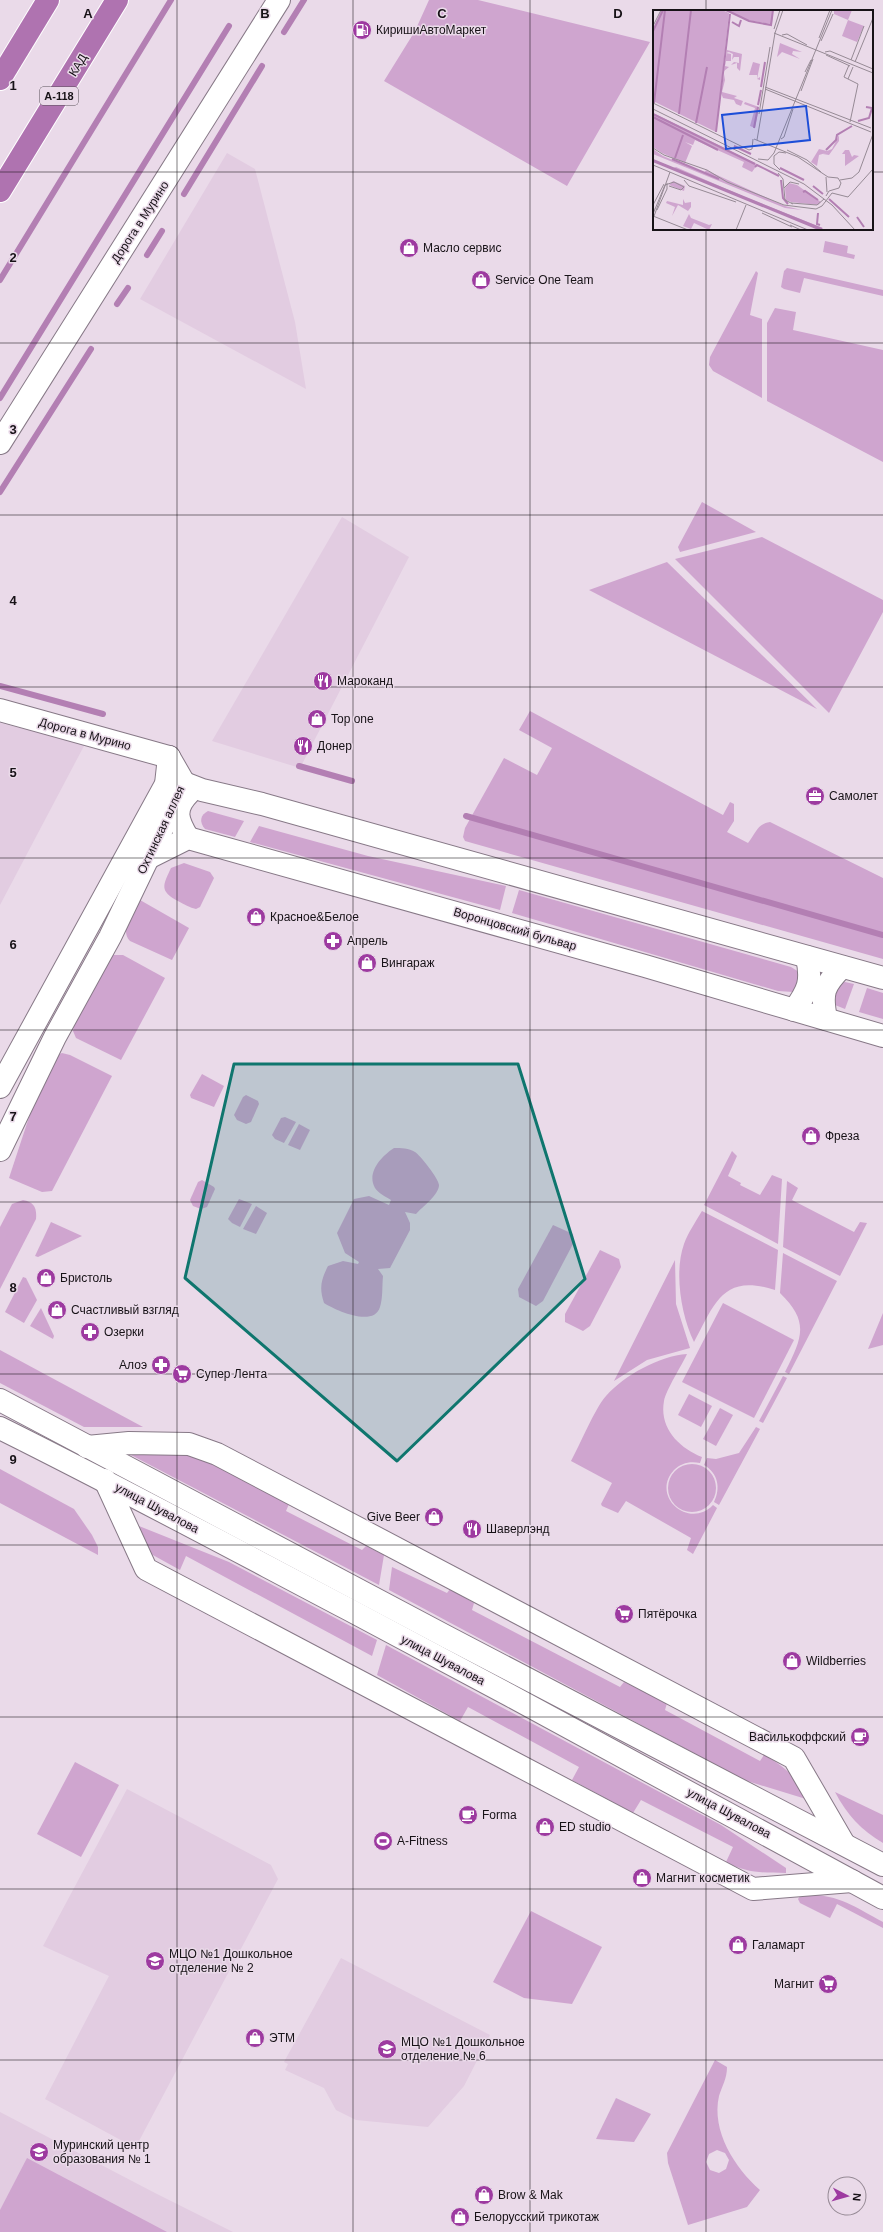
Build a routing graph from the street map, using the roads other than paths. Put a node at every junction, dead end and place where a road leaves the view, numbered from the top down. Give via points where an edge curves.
1 (48, 0) edge
2 (117, 0) edge
3 (279, 0) edge
4 (0, 79) edge
5 (0, 191) edge
6 (0, 443) edge
7 (0, 710) edge
8 (169, 757) joint
9 (184, 786) junction
10 (188, 838) junction
11 (148, 858) junction
12 (807, 957) junction
13 (842, 967) junction
14 (883, 978) edge
15 (794, 1010) junction
16 (826, 1019) junction
17 (883, 1036) edge
18 (0, 1087) edge
19 (0, 1150) edge
20 (0, 1400) edge
21 (0, 1428) edge
22 (87, 1447) junction
23 (105, 1480) junction
24 (844, 1844) junction
25 (883, 1865) edge
26 (852, 1881) junction
27 (883, 1898) edge

1 - 4 highway
2 - 5 highway, КАД / А-118
3 - 6 street, Дорога в Мурино
7 - 8 street, Дорога в Мурино
8 - 9 street, Охтинская аллея
9 - 10 street via 190,792 181,801 178,813 180,825
9 - 11 street, Охтинская аллея
9 - 12 street via 270,807
9 - 18 street, Охтинская аллея
10 - 11 street
10 - 15 street, Воронцовский бульвар via 524,931
11 - 19 street, Охтинская аллея via 110,937 55,1037
12 - 13 street
12 - 15 street via 811,974 805,995
13 - 14 street
13 - 16 street via 829,980 823,1000
15 - 16 street, Воронцовский бульвар
16 - 17 street, Воронцовский бульвар
20 - 22 street, улица Шувалова
21 - 23 street, улица Шувалова
22 - 24 street, улица Шувалова
22 - 24 street via 129,1443 188,1444 231,1462 794,1758
23 - 26 street, улица Шувалова via 795,1848
23 - 26 street via 146,1569 753,1889
24 - 25 street, улица Шувалова
26 - 27 street, улица Шувалова

